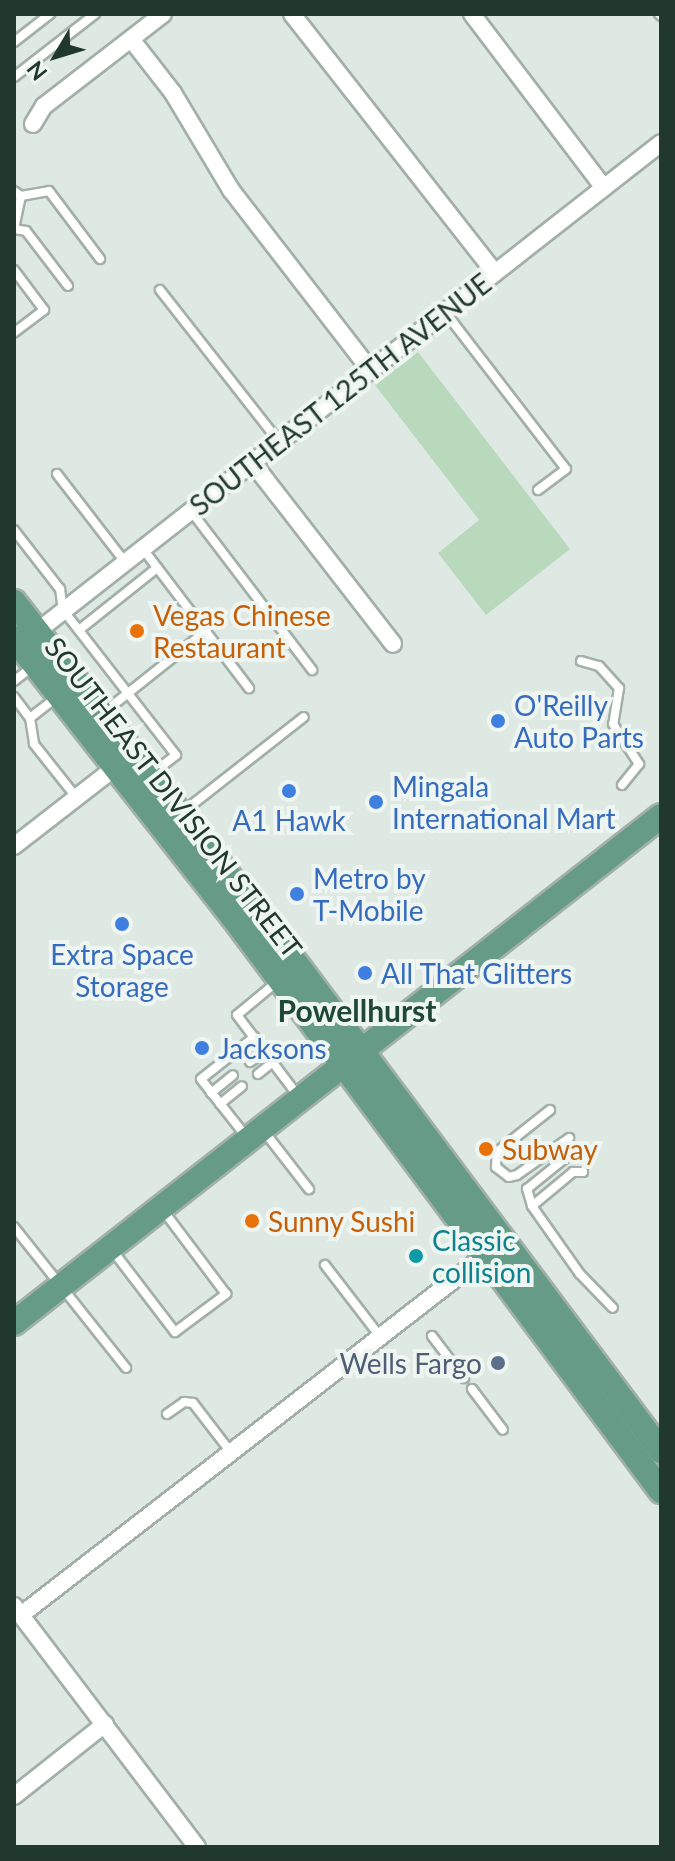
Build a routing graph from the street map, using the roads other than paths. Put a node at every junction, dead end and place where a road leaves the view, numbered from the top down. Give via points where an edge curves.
1 (50, 14) edge
2 (95, 14) edge
3 (163, 14) edge
4 (292, 14) edge
5 (472, 14) edge
6 (131, 39) junction
7 (14, 42) edge
8 (14, 77) edge
9 (33, 124) dead end
10 (661, 143) edge
11 (604, 188) junction
12 (18, 193) edge
13 (100, 259) dead end
14 (14, 270) edge
15 (495, 273) junction
16 (68, 286) dead end
17 (160, 290) dead end
18 (445, 312) junction
19 (14, 333) edge
20 (370, 370) junction
21 (279, 442) junction
22 (252, 462) junction
23 (57, 474) dead end
24 (538, 490) dead end
25 (191, 510) junction
26 (14, 530) edge
27 (142, 548) junction
28 (125, 562) junction
29 (157, 568) junction
30 (14, 602) edge
31 (63, 610) junction
32 (79, 630) junction
33 (206, 631) junction
34 (23, 638) edge
35 (393, 644) dead end
36 (581, 661) dead end
37 (35, 665) junction
38 (312, 670) dead end
39 (14, 681) edge
40 (249, 688) dead end
41 (128, 693) junction
42 (59, 695) junction
43 (14, 697) edge
44 (102, 715) junction
45 (304, 717) dead end
46 (30, 718) junction
47 (116, 767) junction
48 (150, 775) junction
49 (622, 785) dead end
50 (76, 797) junction
51 (180, 814) junction
52 (661, 816) edge
53 (14, 846) edge
54 (278, 981) junction
55 (254, 1037) junction
56 (265, 1051) junction
57 (352, 1059) junction
58 (250, 1062) dead end
59 (273, 1062) junction
60 (258, 1074) dead end
61 (233, 1075) dead end
62 (242, 1086) dead end
63 (211, 1093) junction
64 (300, 1099) junction
65 (220, 1104) junction
66 (550, 1110) dead end
67 (255, 1134) junction
68 (569, 1138) dead end
69 (574, 1151) dead end
70 (583, 1172) dead end
71 (309, 1189) dead end
72 (532, 1206) junction
73 (161, 1207) junction
74 (14, 1227) edge
75 (504, 1242) junction
76 (110, 1247) junction
77 (484, 1257) junction
78 (325, 1265) dead end
79 (61, 1286) junction
80 (613, 1308) dead end
81 (14, 1323) edge
82 (379, 1335) junction
83 (432, 1336) dead end
84 (126, 1368) dead end
85 (464, 1378) dead end
86 (472, 1389) dead end
87 (167, 1414) dead end
88 (503, 1430) dead end
89 (230, 1451) junction
90 (661, 1451) edge
91 (661, 1491) edge
92 (18, 1610) edge
93 (105, 1724) junction
94 (14, 1796) edge
95 (197, 1847) edge

1 - 7 lane
2 - 8 lane
3 - 6 street
4 - 15 street
5 - 11 street
6 - 9 street via 44,106
6 - 20 street via 173,93 231,190
10 - 11 street, SOUTHEAST 125TH AVENUE
11 - 15 street, SOUTHEAST 125TH AVENUE
12 - 13 lane via 49,191
12 - 16 lane via 14,229 26,231
14 - 19 lane via 44,310
15 - 18 street, SOUTHEAST 125TH AVENUE
17 - 21 lane
18 - 20 street, SOUTHEAST 125TH AVENUE
18 - 24 lane via 566,469
20 - 21 street, SOUTHEAST 125TH AVENUE
21 - 22 street, SOUTHEAST 125TH AVENUE
22 - 25 street, SOUTHEAST 125TH AVENUE
22 - 35 street
23 - 28 lane
25 - 27 street, SOUTHEAST 125TH AVENUE
25 - 38 lane
26 - 31 lane via 60,589
27 - 28 street, SOUTHEAST 125TH AVENUE
27 - 29 lane
28 - 31 street, SOUTHEAST 125TH AVENUE
29 - 32 lane
29 - 33 lane
30 - 34 main road, SOUTHEAST DIVISION STREET
31 - 32 lane
31 - 34 street, SOUTHEAST 125TH AVENUE
32 - 41 lane
33 - 40 lane
33 - 41 lane
34 - 37 main road, SOUTHEAST DIVISION STREET
34 - 44 main road, SOUTHEAST DIVISION STREET
36 - 49 lane via 599,666 619,688 613,724 639,764
37 - 39 lane
37 - 42 main road, SOUTHEAST DIVISION STREET
41 - 44 lane
41 - 48 lane via 176,755
42 - 46 lane
42 - 47 main road, SOUTHEAST DIVISION STREET
43 - 46 lane
44 - 48 main road, SOUTHEAST DIVISION STREET
45 - 51 lane
46 - 50 lane via 34,744
47 - 48 main road
47 - 50 street
47 - 54 main road, SOUTHEAST DIVISION STREET
48 - 51 main road, SOUTHEAST DIVISION STREET
50 - 53 street
51 - 57 main road, SOUTHEAST DIVISION STREET
52 - 57 main road
54 - 55 lane via 237,1015
54 - 57 main road, SOUTHEAST DIVISION STREET
55 - 56 lane
55 - 63 lane via 201,1079
56 - 58 lane
56 - 59 lane
57 - 64 main road
57 - 75 main road, SOUTHEAST DIVISION STREET
57 - 77 main road, SOUTHEAST DIVISION STREET
59 - 60 lane
59 - 64 lane
61 - 63 lane
62 - 65 lane
63 - 65 lane
64 - 67 main road
65 - 67 lane
66 - 68 lane via 497,1152 496,1167 509,1177 517,1175
67 - 71 lane
67 - 73 main road
69 - 72 lane via 527,1189
70 - 72 lane via 573,1172
72 - 80 lane via 580,1274
73 - 76 main road
73 - 76 lane via 226,1294 175,1332
74 - 79 lane
75 - 77 street
75 - 90 main road, SOUTHEAST DIVISION STREET
76 - 79 main road
77 - 82 street
77 - 91 main road, SOUTHEAST DIVISION STREET
78 - 82 lane
79 - 81 main road
79 - 84 lane
82 - 89 street
83 - 85 lane
86 - 88 lane
87 - 89 lane via 184,1402 193,1403
89 - 92 street
92 - 93 street
93 - 94 street
93 - 95 street

